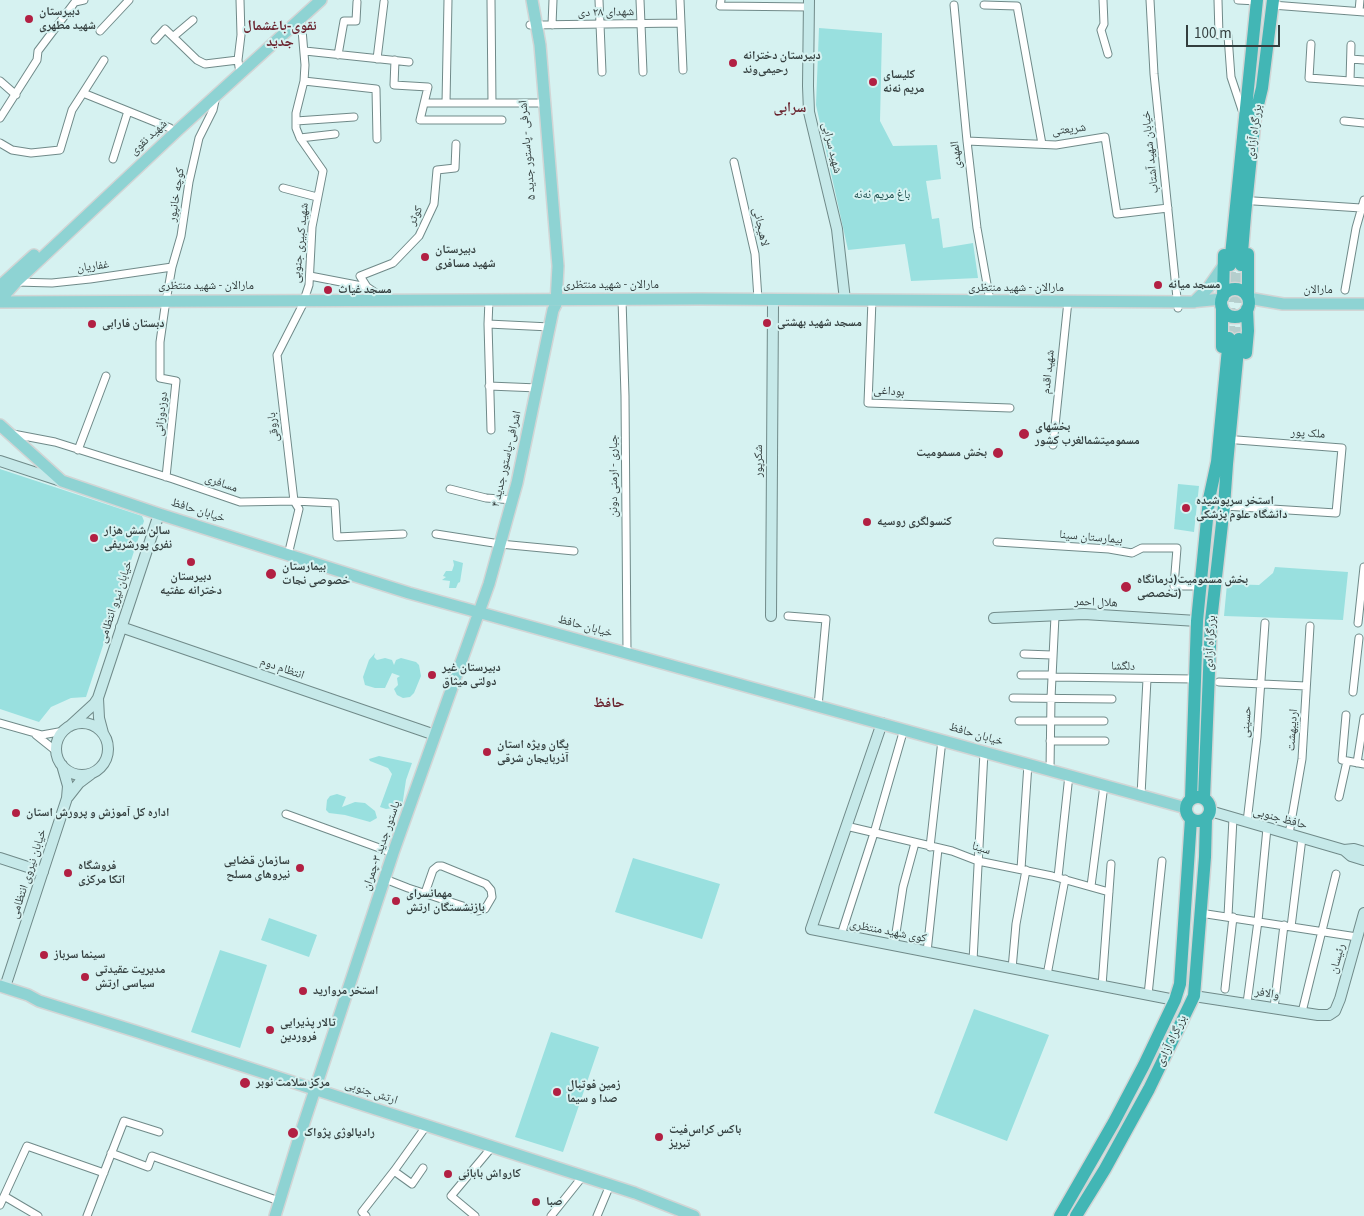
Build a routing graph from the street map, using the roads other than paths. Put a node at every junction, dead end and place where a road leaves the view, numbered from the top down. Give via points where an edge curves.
1 (84, 0) edge
2 (129, 0) edge
3 (240, 0) edge
4 (312, 0) edge
5 (321, 0) edge
6 (448, 0) edge
7 (491, 0) edge
8 (525, 0) edge
9 (532, 0) edge
10 (553, 0) edge
11 (599, 0) edge
12 (640, 0) edge
13 (680, 0) edge
14 (721, 0) edge
15 (1103, 0) edge
16 (1150, 0) edge
17 (1218, 0) edge
18 (1238, 0) edge
19 (1257, 0) edge
20 (1321, 0) edge
21 (1360, 0) edge
22 (73, 1) edge
23 (357, 2) dead end
24 (384, 2) dead end
25 (1272, 2) edge
26 (809, 3) edge
27 (1297, 3) edge
28 (954, 5) dead end
29 (984, 5) dead end
30 (1320, 9) junction
31 (1362, 12) edge
32 (301, 18) junction
33 (193, 20) dead end
34 (681, 23) junction
35 (599, 24) junction
36 (641, 24) junction
37 (534, 25) junction
38 (552, 25) junction
39 (100, 31) dead end
40 (174, 36) junction
41 (155, 40) dead end
42 (1312, 44) dead end
43 (1351, 45) dead end
44 (305, 51) junction
45 (1108, 54) dead end
46 (338, 55) junction
47 (377, 58) junction
48 (1350, 59) junction
49 (104, 60) dead end
50 (395, 60) junction
51 (1364, 60) edge
52 (409, 62) dead end
53 (238, 64) junction
54 (683, 70) dead end
55 (602, 72) dead end
56 (643, 72) dead end
57 (0, 81) edge
58 (304, 81) junction
59 (1350, 81) junction
60 (1364, 82) edge
61 (1247, 87) junction
62 (1262, 88) junction
63 (83, 93) junction
64 (16, 95) junction
65 (216, 96) junction
66 (425, 103) junction
67 (446, 103) junction
68 (492, 103) junction
69 (541, 103) junction
70 (1242, 110) junction
71 (128, 111) junction
72 (354, 117) dead end
73 (0, 118) edge
74 (502, 120) dead end
75 (296, 121) junction
76 (1344, 121) dead end
77 (1364, 123) edge
78 (170, 128) junction
79 (335, 134) dead end
80 (300, 138) junction
81 (377, 139) dead end
82 (966, 141) junction
83 (0, 143) edge
84 (456, 144) dead end
85 (1042, 144) junction
86 (113, 159) dead end
87 (734, 162) dead end
88 (283, 188) dead end
89 (317, 197) junction
90 (1364, 200) edge
91 (1254, 201) junction
92 (1168, 208) junction
93 (1361, 208) junction
94 (1232, 265) junction
95 (172, 267) junction
96 (310, 276) junction
97 (1224, 278) junction
98 (1248, 279) junction
99 (16, 282) junction
100 (1, 283) edge
101 (367, 287) junction
102 (1345, 290) dead end
103 (622, 299) junction
104 (758, 299) junction
105 (304, 300) junction
106 (386, 300) junction
107 (489, 300) junction
108 (845, 300) junction
109 (872, 300) junction
110 (0, 301) edge
111 (990, 301) junction
112 (1222, 301) junction
113 (1068, 302) junction
114 (1194, 302) junction
115 (554, 303) junction
116 (1248, 303) junction
117 (166, 304) junction
118 (1364, 304) edge
119 (773, 305) dead end
120 (1178, 305) junction
121 (1248, 323) junction
122 (488, 324) junction
123 (1223, 324) junction
124 (550, 327) junction
125 (106, 376) dead end
126 (489, 386) junction
127 (538, 388) junction
128 (1010, 408) dead end
129 (4, 429) edge
130 (490, 430) dead end
131 (1237, 440) junction
132 (1053, 445) dead end
133 (78, 450) junction
134 (0, 461) edge
135 (166, 477) junction
136 (62, 481) junction
137 (450, 489) dead end
138 (1209, 499) junction
139 (513, 500) junction
140 (294, 501) junction
141 (1224, 506) junction
142 (159, 514) junction
143 (403, 534) dead end
144 (436, 534) dead end
145 (997, 542) dead end
146 (500, 544) junction
147 (574, 551) dead end
148 (288, 555) junction
149 (1364, 567) edge
150 (1200, 586) junction
151 (480, 613) junction
152 (771, 616) dead end
153 (788, 616) dead end
154 (1055, 616) junction
155 (994, 618) dead end
156 (1197, 621) junction
157 (1265, 622) dead end
158 (1358, 623) dead end
159 (1310, 626) dead end
160 (121, 627) junction
161 (1359, 638) dead end
162 (627, 652) junction
163 (1024, 654) dead end
164 (1052, 656) junction
165 (1360, 658) edge
166 (1021, 675) dead end
167 (1052, 676) junction
168 (1147, 679) junction
169 (1194, 679) junction
170 (1218, 682) dead end
171 (1262, 684) junction
172 (1306, 686) junction
173 (1353, 692) dead end
174 (98, 698) junction
175 (1013, 698) dead end
176 (1051, 698) junction
177 (1112, 699) dead end
178 (818, 706) junction
179 (1346, 716) dead end
180 (1364, 718) edge
181 (1050, 720) junction
182 (1104, 720) dead end
183 (1020, 721) dead end
184 (0, 722) edge
185 (882, 723) junction
186 (67, 729) junction
187 (904, 729) junction
188 (34, 733) junction
189 (103, 733) junction
190 (435, 735) junction
191 (942, 740) junction
192 (1050, 741) junction
193 (1106, 741) dead end
194 (56, 751) junction
195 (984, 752) junction
196 (1344, 760) junction
197 (1361, 763) edge
198 (1028, 764) junction
199 (62, 765) junction
200 (1050, 770) junction
201 (95, 772) junction
202 (1069, 775) junction
203 (1104, 785) junction
204 (1141, 795) junction
205 (1339, 797) dead end
206 (67, 798) junction
207 (1204, 798) junction
208 (1189, 809) junction
209 (286, 814) dead end
210 (1208, 814) junction
211 (1233, 818) junction
212 (1247, 822) junction
213 (846, 826) junction
214 (1267, 828) junction
215 (874, 834) junction
216 (1289, 834) junction
217 (1302, 838) junction
218 (915, 843) junction
219 (930, 847) junction
220 (938, 849) junction
221 (1344, 850) junction
222 (1364, 852) edge
223 (393, 853) junction
224 (0, 858) edge
225 (1364, 860) edge
226 (978, 861) junction
227 (1162, 861) dead end
228 (1111, 864) dead end
229 (1023, 870) junction
230 (43, 872) junction
231 (1336, 874) dead end
232 (1062, 878) junction
233 (385, 879) junction
234 (1091, 886) junction
235 (1109, 892) junction
236 (425, 893) junction
237 (1200, 913) junction
238 (1364, 913) edge
239 (1230, 917) junction
240 (1258, 922) junction
241 (1288, 926) junction
242 (1321, 931) junction
243 (841, 935) junction
244 (1358, 937) junction
245 (894, 946) junction
246 (928, 952) junction
247 (973, 961) junction
248 (1012, 968) junction
249 (1047, 975) junction
250 (1102, 986) junction
251 (1225, 988) dead end
252 (2, 989) edge
253 (1148, 995) junction
254 (1194, 996) junction
255 (1175, 1000) junction
256 (1247, 1003) junction
257 (1274, 1008) junction
258 (1335, 1011) joint
259 (1302, 1012) junction
260 (315, 1089) junction
261 (427, 1125) junction
262 (159, 1132) dead end
263 (492, 1147) junction
264 (112, 1153) junction
265 (423, 1168) dead end
266 (394, 1171) junction
267 (104, 1172) junction
268 (583, 1176) junction
269 (610, 1185) junction
270 (4, 1196) junction
271 (279, 1201) junction
272 (0, 1205) edge
273 (669, 1211) edge
274 (38, 1216) edge
275 (87, 1216) edge
276 (275, 1216) edge
277 (366, 1216) edge
278 (475, 1216) edge
279 (551, 1216) edge
280 (598, 1216) edge
281 (694, 1216) edge
282 (1060, 1216) edge
283 (1076, 1216) edge

1 - 22 street
2 - 39 street
3 - 53 street
4 - 53 main road, شهید نقوی
5 - 32 main road, شهید نقوی
6 - 67 street
7 - 68 street
8 - 37 main road, اشرفی - پاستور جدید ۵
9 - 37 main road, اشرفی - پاستور جدید ۵
10 - 38 street
11 - 35 street
12 - 36 street
13 - 34 street
14 - 26 street via 720,6
15 - 45 street via 1104,24 1101,30
16 - 92 street, خیابان شهید آشتاب
17 - 70 street via 1219,35 1228,36 1231,77
18 - 19 street
19 - 61 highway, بزرگراه آزادی
20 - 30 street
21 - 31 street
22 - 64 street via 38,50 37,60
23 - 46 street via 356,21 344,21
24 - 47 street
25 - 27 street
25 - 62 highway, بزرگراه آزادی
26 - 108 street, شهید سرابی via 809,112 837,229
27 - 30 street
28 - 82 street, المهدی
29 - 85 street via 1017,6
30 - 31 street
32 - 44 street, شهید کبیری جنوبی
32 - 65 main road, شهید نقوی
33 - 40 street
34 - 36 street, شهدای ۲۸ دی
34 - 54 street
35 - 36 street, شهدای ۲۸ دی
35 - 38 street, شهدای ۲۸ دی
35 - 55 street
36 - 56 street
37 - 38 street, شهدای ۲۸ دی
37 - 69 main road, اشرفی - پاستور جدید ۵
40 - 41 street via 165,29
40 - 53 street via 205,64
42 - 59 street via 1308,76 1312,79
43 - 48 street
44 - 46 street
44 - 58 street, شهید کبیری جنوبی
46 - 47 street
47 - 50 street
48 - 51 street
48 - 59 street
49 - 63 street
50 - 52 street
50 - 66 street via 394,85 428,88
53 - 78 main road, شهید نقوی
57 - 64 street
58 - 75 street, شهید کبیری جنوبی
58 - 81 street via 376,89
59 - 60 street
61 - 70 highway
61 - 94 highway, بزرگراه آزادی
62 - 91 highway via 1263,117
62 - 94 highway, بزرگراه آزادی
63 - 71 street
63 - 83 street via 72,110 60,150 31,153 12,150
64 - 73 street
65 - 95 street, کوچه خانپور via 199,138
65 - 99 main road, شهید نقوی
66 - 67 street
66 - 74 street via 420,120
67 - 68 street
68 - 69 street
69 - 115 main road, اشرفی - پاستور جدید ۵ via 558,266
70 - 94 highway via 1230,194
71 - 78 street
71 - 86 street
72 - 75 street
75 - 80 street, شهید کبیری جنوبی
76 - 77 street
78 - 100 main road, شهید نقوی via 68,225
79 - 80 street
80 - 89 street, شهید کبیری جنوبی via 324,170
82 - 85 street, شریعتی
82 - 111 street, المهدی
84 - 101 street, کوثر via 455,168 437,170 434,204 419,236 393,263 360,276
85 - 92 street, شریعتی via 1056,145 1105,137 1117,214
87 - 104 street, لاهیجانی via 755,254
88 - 89 street
89 - 96 street, شهید کبیری جنوبی
90 - 93 street
91 - 93 street
91 - 98 highway
92 - 120 street, خیابان شهید آشتاب
93 - 102 street
94 - 97 highway, بزرگراه آزادی
94 - 114 main road
95 - 99 street, غفاریان via 52,283
95 - 117 street, کوچه خانپور
96 - 101 street
96 - 105 street, شهید کبیری جنوبی
97 - 98 highway via 1233,285
97 - 112 highway, بزرگراه آزادی
98 - 116 highway
99 - 110 main road, شهید نقوی
101 - 106 street
103 - 104 main road, مارالان - شهید منتظری
103 - 115 main road, مارالان - شهید منتظری
103 - 162 street, جباری - ارمنی دونن
104 - 108 main road, مارالان - شهید منتظری
105 - 106 main road, مارالان - شهید منتظری
105 - 117 main road, مارالان - شهید منتظری
105 - 140 street, باروقی via 278,355
106 - 107 main road, مارالان - شهید منتظری
107 - 115 main road, مارالان - شهید منتظری
107 - 122 street
108 - 109 main road, مارالان - شهید منتظری
109 - 111 main road, مارالان - شهید منتظری
109 - 128 street, بوداغی via 868,403
110 - 117 main road, مارالان - شهید منتظری
111 - 113 main road, مارالان - شهید منتظری
112 - 114 main road, مارالان - شهید منتظری
112 - 116 highway via 1228,291 1235,289 1243,291
112 - 116 highway via 1227,313 1234,316 1242,315
112 - 123 highway, بزرگراه آزادی
113 - 120 main road, مارالان - شهید منتظری
113 - 132 street, شهید اقدم
114 - 120 main road, مارالان - شهید منتظری
115 - 124 main road, اشرافی-پاستور جدید ۴
116 - 118 main road, مارالان
116 - 121 highway
117 - 135 street, دوزدوزانی via 160,342 160,378 176,381
119 - 152 street, شکرپور
121 - 123 highway via 1236,318
121 - 131 highway
122 - 124 street
122 - 126 street
123 - 138 highway, بزرگراه آزادی
124 - 127 main road, اشرافی-پاستور جدید ۴
125 - 133 street
126 - 127 street
126 - 130 street
127 - 139 main road, اشرافی-پاستور جدید ۴
129 - 133 street, مسافری
129 - 136 main road, خیابان حافظ
131 - 141 highway via 1234,470
131 - 141 street, ملک پور via 1342,448 1336,513
133 - 135 street, مسافری
134 - 136 street
135 - 140 street, مسافری via 240,502
136 - 142 main road, خیابان حافظ
137 - 139 street via 486,498
138 - 141 highway, بزرگراه آزادی via 1234,339
138 - 150 highway, بزرگراه آزادی
139 - 146 main road, اشرافی-پاستور جدید ۴
140 - 143 street, مسافری via 335,503 337,537
140 - 148 street, باروقی via 299,508
141 - 207 highway, بزرگراه آزادی via 1211,621
142 - 148 main road, خیابان حافظ
142 - 160 street, خیابان نیرو انتظامی
144 - 146 street
145 - 150 street, بیمارستان سینا via 1132,553 1142,548 1177,548 1174,586
146 - 147 street
146 - 151 main road, اشرافی-پاستور جدید ۴
148 - 151 main road, خیابان حافظ
149 - 158 street
150 - 156 highway, بزرگراه آزادی
151 - 162 main road, خیابان حافظ
151 - 190 main road, پاستور جدید ۳-چمران
153 - 178 street via 826,619
154 - 155 street, هلال احمر
154 - 156 street, هلال احمر via 1084,614
154 - 164 street
156 - 169 highway, بزرگراه آزادی
157 - 171 street, حسینی
159 - 172 street, اردیبهشت
160 - 174 street, خیابان نیرو انتظامی
160 - 190 street, انتظام دوم
161 - 165 street
162 - 178 main road, خیابان حافظ
163 - 164 street
164 - 167 street
165 - 173 street
166 - 167 street, دلگشا
167 - 168 street, دلگشا
167 - 176 street
168 - 169 street, دلگشا
168 - 204 street
169 - 208 highway, بزرگراه آزادی
170 - 171 street
171 - 172 street
171 - 212 street, حسینی
172 - 216 street, اردیبهشت via 1302,759
174 - 186 street, خیابان نیرو انتظامی
174 - 189 street, خیابان نیرو انتظامی
175 - 176 street
176 - 177 street
176 - 181 street
178 - 185 main road, خیابان حافظ
179 - 196 street
180 - 197 street
181 - 182 street
181 - 183 street
181 - 192 street
184 - 188 street
185 - 187 main road, خیابان حافظ
185 - 213 street, کوی شهید منتظری
186 - 188 street via 48,734
186 - 189 street via 84,723
186 - 194 street
187 - 191 main road, خیابان حافظ
187 - 215 street
188 - 194 street
189 - 201 street via 108,755
190 - 223 main road, پاستور جدید ۳-چمران
191 - 195 main road, خیابان حافظ
191 - 219 street
192 - 193 street
192 - 200 street
194 - 199 street
195 - 198 main road, خیابان حافظ
195 - 226 street
196 - 197 street
196 - 205 street
198 - 200 main road, خیابان حافظ
198 - 229 street
199 - 201 street via 73,774
199 - 206 street, خیابان نیروی انتظامی via 68,786
200 - 202 main road, خیابان حافظ
201 - 206 street, خیابان نیروی انتظامی via 79,783
202 - 203 main road, خیابان حافظ
202 - 232 street
203 - 204 main road, خیابان حافظ
203 - 234 street
204 - 208 main road, خیابان حافظ
206 - 230 street, خیابان نیروی انتظامی
207 - 208 highway via 1197,796
207 - 210 highway via 1209,804
208 - 210 highway via 1199,821
208 - 255 highway, بزرگراه آزادی via 1180,984
209 - 223 street
210 - 211 street, حافظ جنوبی
210 - 237 highway, بزرگراه آزادی
211 - 212 street, حافظ جنوبی
211 - 239 street
212 - 214 street, حافظ جنوبی
213 - 215 street, سینا
213 - 243 street, کوی شهید منتظری via 811,930
214 - 216 street, حافظ جنوبی
214 - 240 street
215 - 218 street, سینا
215 - 243 street
216 - 217 street, حافظ جنوبی
217 - 221 street, حافظ جنوبی
217 - 241 street
218 - 219 street, سینا
218 - 245 street via 903,887
219 - 220 street, سینا
220 - 226 street, سینا
220 - 246 street
221 - 222 street, حافظ جنوبی
221 - 225 street, حافظ جنوبی
223 - 233 main road, پاستور جدید ۳-چمران
224 - 230 street
226 - 229 street, سینا
226 - 247 street
227 - 253 street
228 - 235 street
229 - 232 street, سینا
229 - 248 street
230 - 252 street, خیابان نیروی انتظامی
231 - 242 street
232 - 234 street, سینا
232 - 249 street
233 - 236 street
233 - 260 main road, پاستور جدید ۳-چمران
234 - 235 street, سینا
235 - 250 street
236 - 236 street via 478,911 485,909 492,897 488,886 442,866 434,870
237 - 239 street
237 - 254 highway, بزرگراه آزادی
238 - 244 street, رئیسان
239 - 240 street
239 - 251 street
240 - 241 street
240 - 256 street
241 - 242 street
241 - 257 street
242 - 244 street
242 - 259 street
243 - 245 street, کوی شهید منتظری
244 - 258 street, رئیسان
245 - 246 street, کوی شهید منتظری
246 - 247 street, کوی شهید منتظری
247 - 248 street, کوی شهید منتظری
248 - 249 street, کوی شهید منتظری
249 - 250 street, کوی شهید منتظری
250 - 253 street, کوی شهید منتظری
252 - 260 main road, ارتش جنوبی
253 - 255 street, کوی شهید منتظری
254 - 256 street, والافر
254 - 283 highway, بزرگراه آزادی via 1149,1089
255 - 282 highway, بزرگراه آزادی via 1114,1122
256 - 257 street, والافر
257 - 259 street, والافر
258 - 259 street, والافر via 1329,1015
260 - 261 main road, ارتش جنوبی
260 - 271 main road, پاستور جدید ۳-چمران
261 - 263 main road, ارتش جنوبی
261 - 266 street
262 - 264 street via 124,1121
263 - 268 main road, ارتش جنوبی
263 - 278 street via 451,1196
264 - 267 street
264 - 271 street via 148,1167 152,1156
265 - 266 street via 412,1184
266 - 277 street via 362,1212
267 - 270 street via 27,1146
267 - 275 street
268 - 269 main road, ارتش جنوبی
268 - 279 street
269 - 273 main road, ارتش جنوبی
269 - 280 street
270 - 272 street
270 - 274 street
271 - 276 main road, پاستور جدید ۳-چمران
273 - 281 main road, ارتش جنوبی

